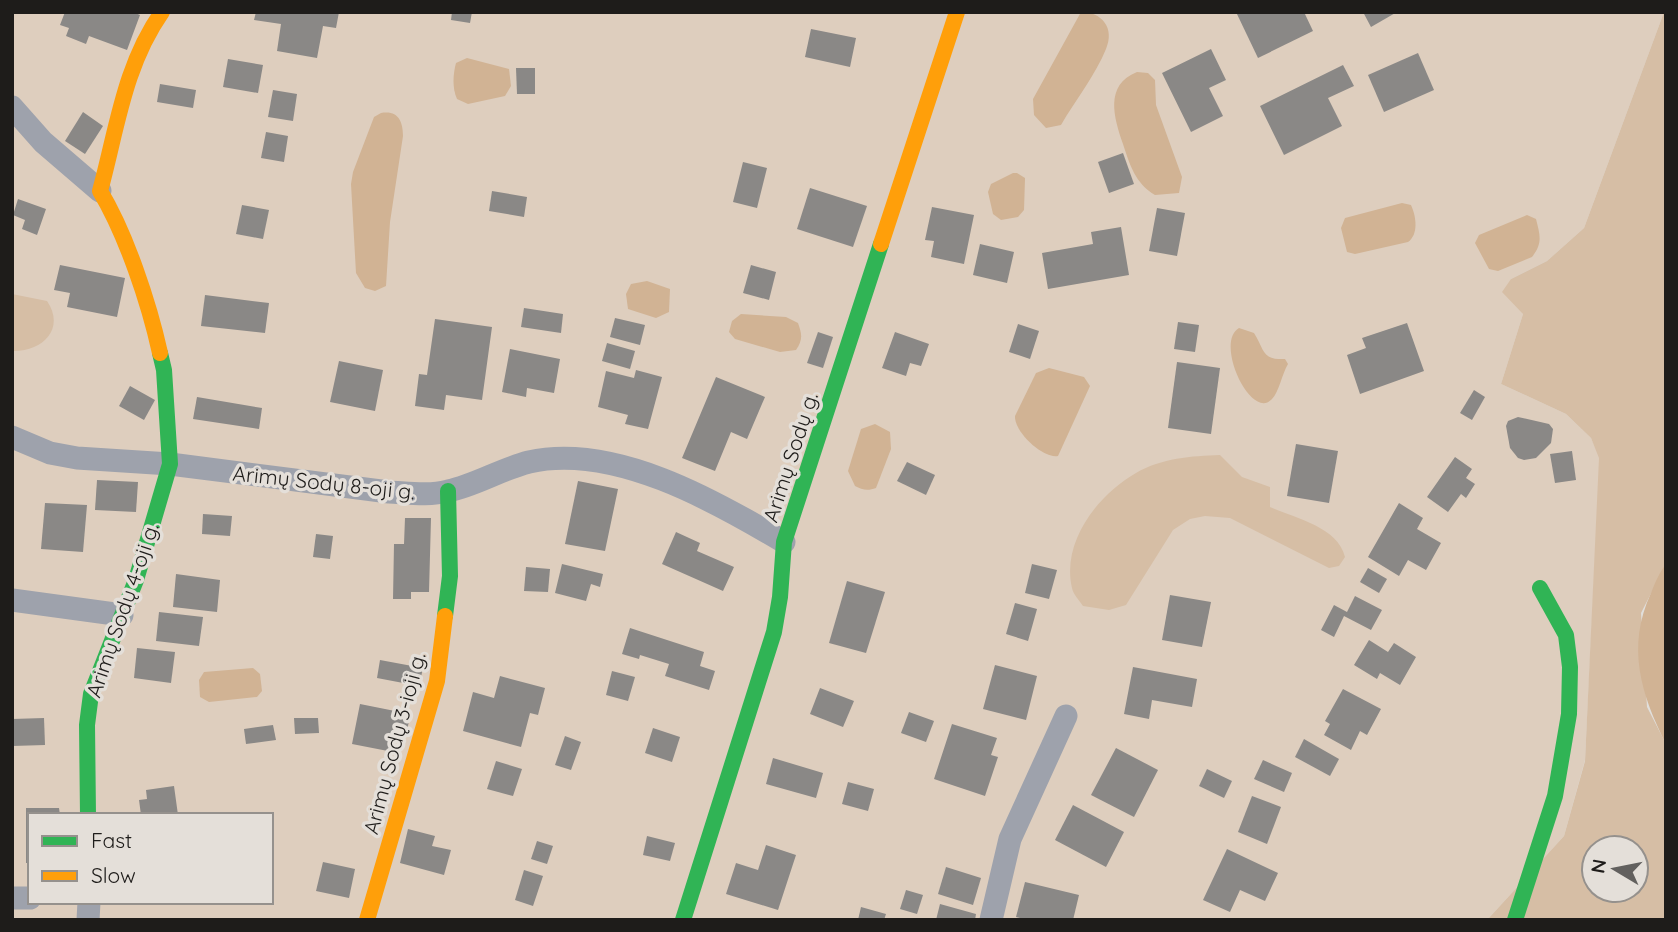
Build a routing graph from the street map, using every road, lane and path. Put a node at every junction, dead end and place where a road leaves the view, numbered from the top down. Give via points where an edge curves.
1 (162, 12) edge
2 (957, 12) edge
3 (12, 107) edge
4 (100, 191) junction
5 (12, 437) edge
6 (170, 464) junction
7 (448, 491) junction
8 (784, 542) junction
9 (1540, 588) dead end
10 (12, 600) edge
11 (122, 615) junction
12 (1066, 716) dead end
13 (88, 813) edge
14 (367, 920) edge
15 (683, 920) edge
16 (991, 920) edge
17 (1515, 920) edge

1 - 4 street via 138,49 128,76
2 - 8 street, Arimų Sodų g.
3 - 4 street via 43,142
4 - 6 street, Arimų Sodų 4-oji g. via 115,216 155,330 164,370
5 - 6 street, Arimų Sodų 8-oji g. via 50,453 77,458
6 - 7 street, Arimų Sodų 8-oji g. via 389,492
6 - 11 street, Arimų Sodų 4-oji g.
7 - 8 street, Arimų Sodų 8-oji g. via 528,463 570,457 637,470 722,505
7 - 14 street, Arimų Sodų 3-ioji g. via 450,576 436,681
8 - 15 street, Arimų Sodų g. via 774,632
9 - 17 street via 1566,635 1569,714 1555,796
10 - 11 street
11 - 13 street, Arimų Sodų 4-oji g. via 88,709
12 - 16 street via 1010,839

